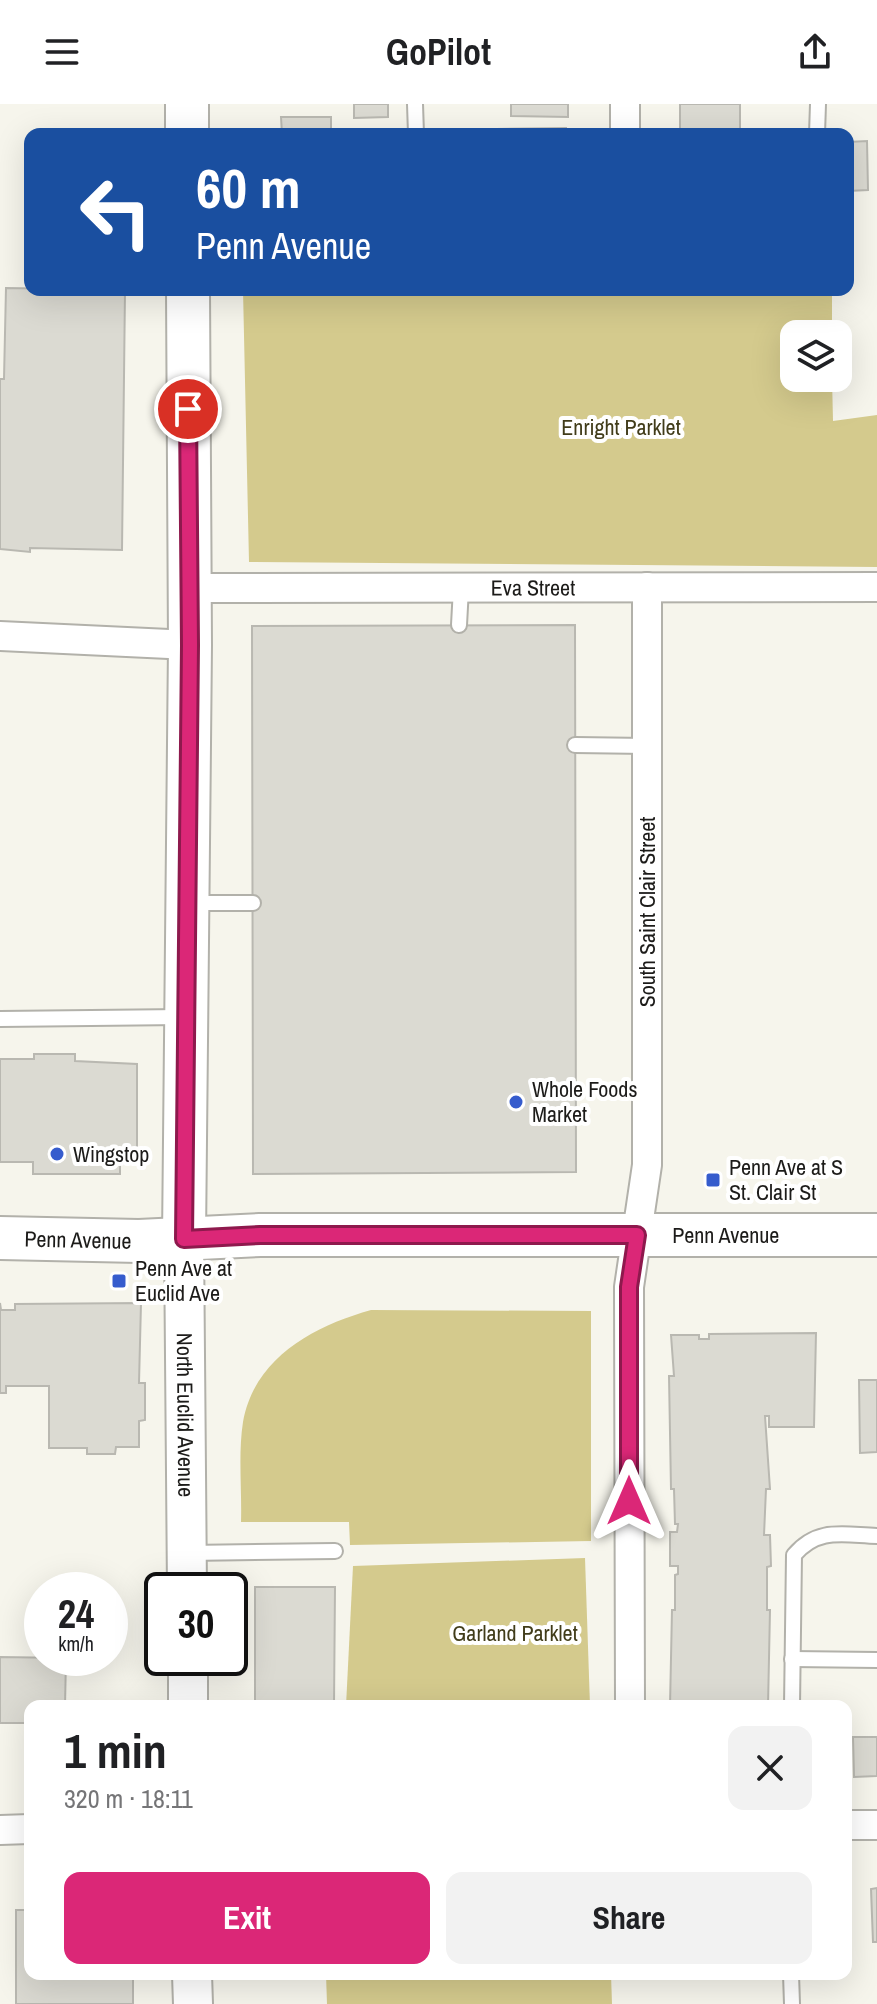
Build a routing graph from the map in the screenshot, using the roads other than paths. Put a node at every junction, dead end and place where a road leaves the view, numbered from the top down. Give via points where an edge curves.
1 (187, 104) edge
2 (415, 104) edge
3 (625, 104) edge
4 (818, 104) edge
5 (187, 128) edge
6 (416, 128) edge
7 (625, 128) edge
8 (817, 128) edge
9 (188, 296) edge
10 (647, 587) junction
11 (877, 587) edge
12 (189, 588) junction
13 (461, 588) junction
14 (459, 625) dead end
15 (0, 636) edge
16 (190, 645) junction
17 (575, 745) dead end
18 (647, 746) junction
19 (188, 903) junction
20 (253, 903) dead end
21 (186, 1018) junction
22 (0, 1019) edge
23 (637, 1235) junction
24 (877, 1235) edge
25 (0, 1238) edge
26 (184, 1239) junction
27 (877, 1536) edge
28 (335, 1551) dead end
29 (186, 1572) edge
30 (792, 1659) junction
31 (877, 1660) edge
32 (188, 1676) edge
33 (188, 1700) edge
34 (630, 1700) edge
35 (792, 1700) edge
36 (852, 1825) edge
37 (877, 1825) edge
38 (24, 1829) edge
39 (0, 1830) edge
40 (192, 1980) edge
41 (791, 1980) edge
42 (193, 2004) edge
43 (792, 2004) edge

1 - 5 main road
2 - 6 lane
3 - 7 street
4 - 8 lane
9 - 12 main road
10 - 11 street, Eva Street
10 - 13 street, Eva Street
10 - 18 street, South Saint Clair Street
12 - 13 street, Eva Street
12 - 16 main road
13 - 14 lane
15 - 16 street
16 - 19 main road
17 - 18 lane
18 - 23 street, South Saint Clair Street via 647,1165
19 - 20 lane
19 - 21 main road
21 - 22 lane
21 - 26 main road
23 - 24 main road, Penn Avenue
23 - 26 main road, Penn Avenue
23 - 34 street, South Saint Clair Street via 629,1287
25 - 26 main road, Penn Avenue
26 - 29 main road, North Euclid Avenue
27 - 30 lane via 807,1539 794,1555
28 - 29 lane
30 - 31 lane
30 - 35 lane
32 - 33 main road
36 - 37 street
38 - 39 street
40 - 42 main road
41 - 43 lane

